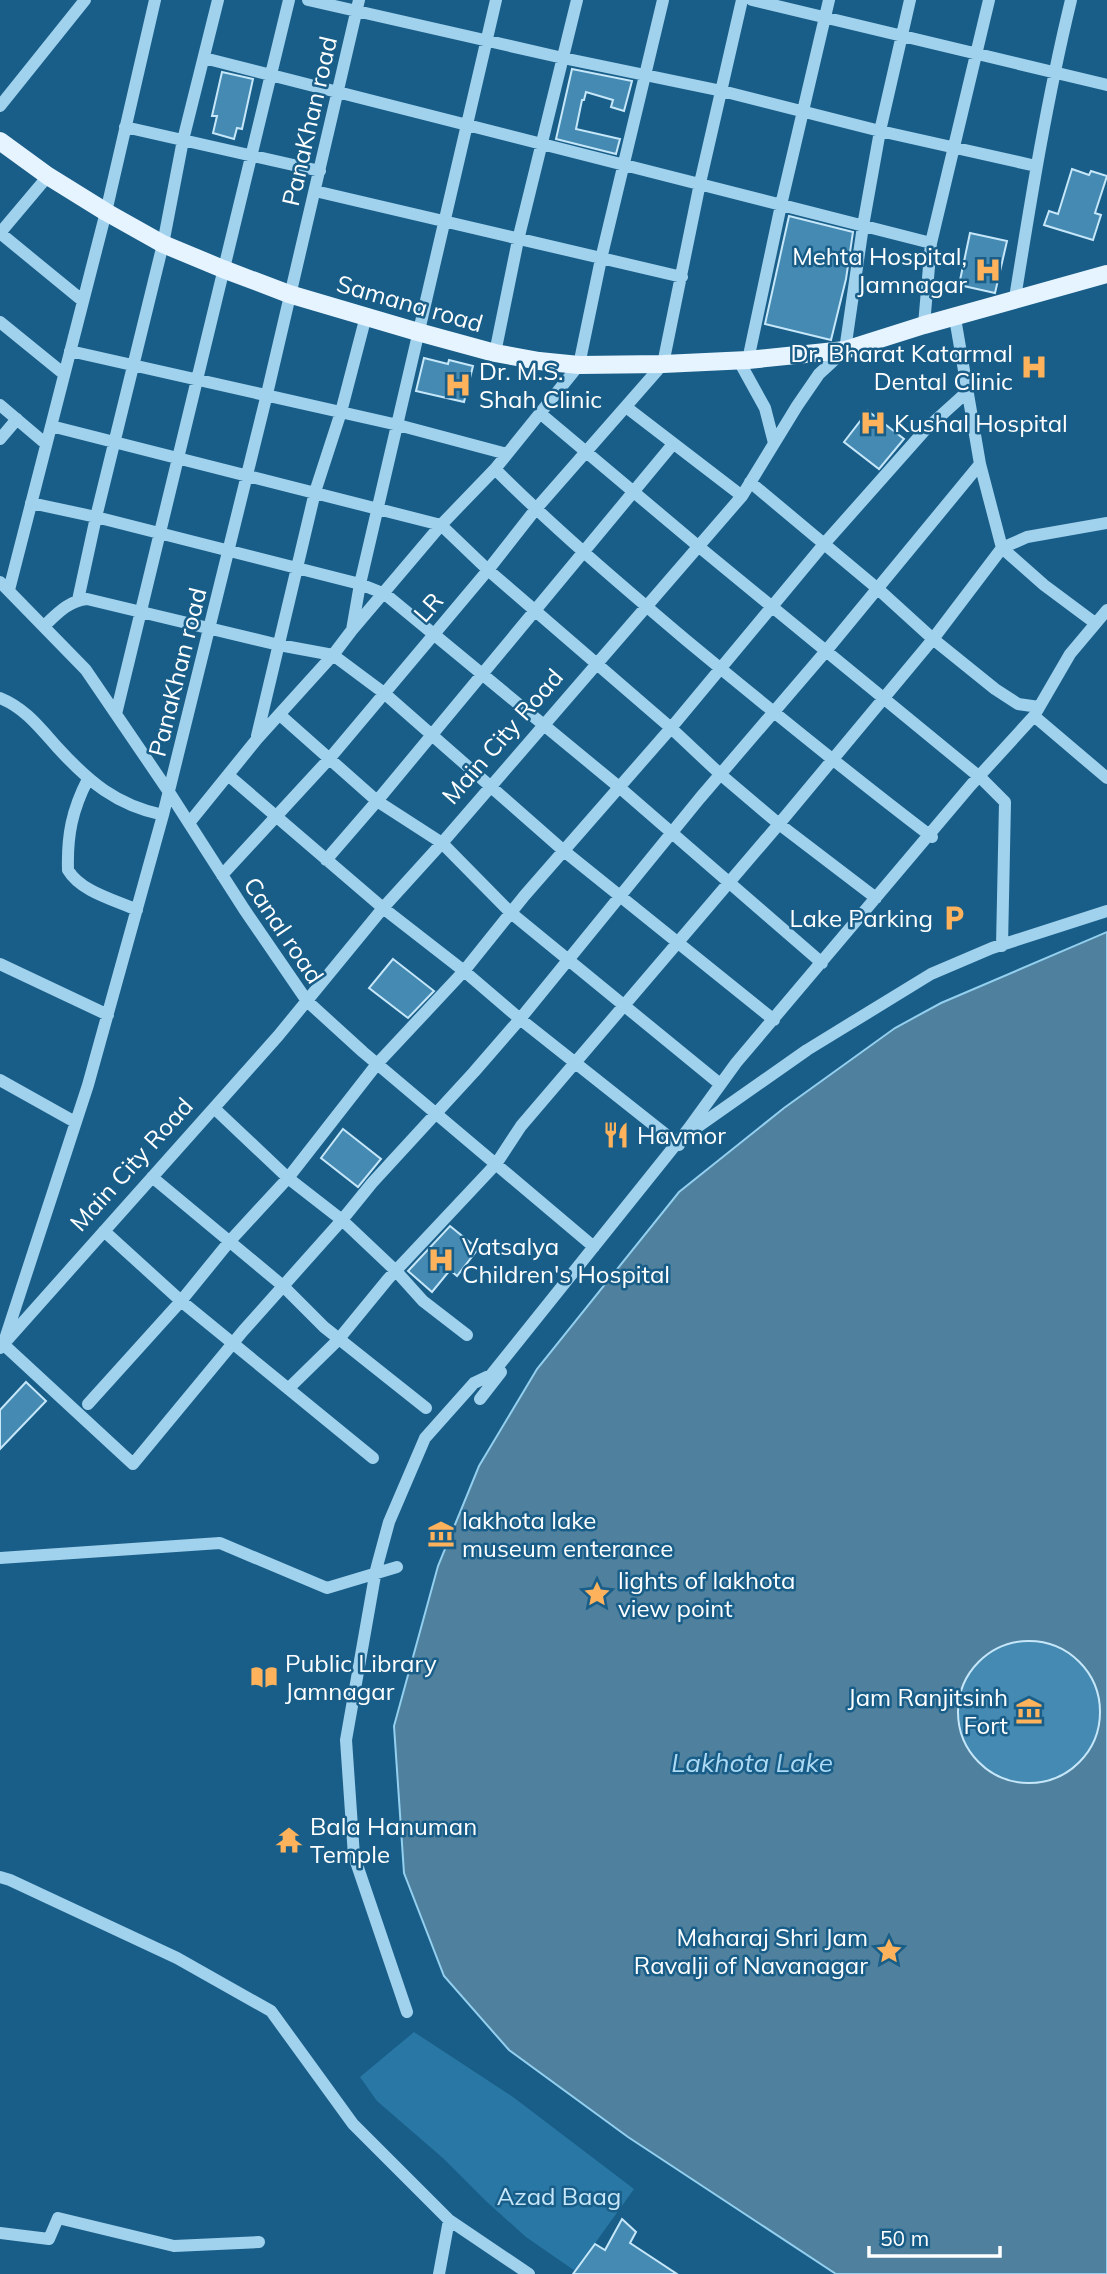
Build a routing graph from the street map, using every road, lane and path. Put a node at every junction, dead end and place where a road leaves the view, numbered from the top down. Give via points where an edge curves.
1 (85, 0) edge
2 (155, 0) edge
3 (218, 0) edge
4 (289, 0) edge
5 (309, 0) edge
6 (496, 0) edge
7 (577, 0) edge
8 (663, 0) edge
9 (742, 0) edge
10 (752, 0) edge
11 (829, 0) edge
12 (910, 0) edge
13 (989, 0) edge
14 (1071, 0) edge
15 (357, 5) edge
16 (825, 18) junction
17 (902, 36) junction
18 (486, 41) junction
19 (976, 54) junction
20 (204, 58) junction
21 (563, 58) junction
22 (1054, 72) junction
23 (645, 73) junction
24 (271, 75) junction
25 (1107, 85) edge
26 (722, 91) junction
27 (338, 92) junction
28 (0, 106) edge
29 (802, 111) junction
30 (467, 125) junction
31 (125, 127) junction
32 (880, 131) junction
33 (183, 140) junction
34 (0, 141) edge
35 (542, 144) junction
36 (954, 148) junction
37 (251, 155) junction
38 (624, 164) junction
39 (1036, 166) junction
40 (320, 171) junction
41 (48, 176) junction
42 (700, 183) junction
43 (315, 191) junction
44 (780, 205) junction
45 (106, 212) junction
46 (444, 223) junction
47 (863, 226) junction
48 (0, 233) edge
49 (518, 240) junction
50 (932, 243) junction
51 (163, 244) junction
52 (601, 259) junction
53 (223, 269) junction
54 (1107, 274) edge
55 (682, 277) junction
56 (289, 294) junction
57 (1015, 298) junction
58 (83, 301) junction
59 (366, 317) junction
60 (955, 318) junction
61 (0, 322) edge
62 (924, 325) junction
63 (418, 332) junction
64 (845, 350) junction
65 (70, 351) junction
66 (495, 353) junction
67 (744, 360) junction
68 (663, 364) junction
69 (132, 365) junction
70 (579, 365) junction
71 (64, 374) junction
72 (196, 380) junction
73 (967, 392) junction
74 (267, 394) junction
75 (0, 405) edge
76 (626, 407) junction
77 (341, 412) junction
78 (541, 414) junction
79 (17, 419) junction
80 (398, 425) junction
81 (51, 426) junction
82 (0, 439) edge
83 (114, 442) junction
84 (774, 443) junction
85 (47, 444) junction
86 (673, 444) junction
87 (586, 451) junction
88 (506, 454) junction
89 (178, 459) junction
90 (980, 464) junction
91 (495, 470) junction
92 (247, 475) junction
93 (750, 482) junction
94 (634, 491) junction
95 (315, 492) junction
96 (742, 496) junction
97 (31, 503) junction
98 (378, 508) junction
99 (536, 510) junction
100 (96, 517) junction
101 (1107, 523) edge
102 (442, 525) junction
103 (160, 534) junction
104 (824, 544) junction
105 (698, 546) junction
106 (1002, 548) junction
107 (229, 551) junction
108 (583, 551) junction
109 (298, 570) junction
110 (488, 570) junction
111 (360, 584) junction
112 (4, 586) edge
113 (878, 589) junction
114 (384, 594) junction
115 (78, 600) junction
116 (646, 606) junction
117 (773, 607) junction
118 (534, 610) junction
119 (1107, 610) edge
120 (139, 611) junction
121 (1095, 623) junction
122 (44, 626) junction
123 (210, 628) junction
124 (352, 630) junction
125 (433, 634) junction
126 (933, 639) junction
127 (279, 645) junction
128 (826, 650) junction
129 (334, 655) junction
130 (597, 664) junction
131 (722, 669) junction
132 (481, 673) junction
133 (384, 693) junction
134 (0, 698) edge
135 (883, 698) junction
136 (1036, 711) junction
137 (773, 713) junction
138 (116, 715) junction
139 (280, 715) junction
140 (543, 725) junction
141 (671, 728) junction
142 (431, 734) junction
143 (257, 738) junction
144 (330, 758) junction
145 (832, 759) junction
146 (720, 774) junction
147 (228, 775) junction
148 (980, 778) junction
149 (1107, 778) edge
150 (88, 779) junction
151 (489, 787) junction
152 (619, 787) junction
153 (169, 792) junction
154 (377, 801) junction
155 (163, 816) junction
156 (275, 816) junction
157 (189, 823) junction
158 (779, 824) junction
159 (673, 833) junction
160 (931, 836) junction
161 (442, 843) junction
162 (564, 851) junction
163 (326, 860) junction
164 (222, 875) junction
165 (730, 882) junction
166 (620, 897) junction
167 (876, 898) junction
168 (383, 908) junction
169 (137, 910) junction
170 (1107, 911) edge
171 (511, 913) junction
172 (678, 944) junction
173 (1002, 946) junction
174 (570, 959) junction
175 (821, 963) junction
176 (0, 964) edge
177 (464, 971) junction
178 (307, 1001) junction
179 (624, 1006) junction
180 (108, 1014) junction
181 (520, 1019) junction
182 (774, 1020) junction
183 (575, 1063) junction
184 (377, 1064) junction
185 (0, 1080) edge
186 (720, 1084) junction
187 (214, 1108) junction
188 (435, 1112) junction
189 (75, 1122) junction
190 (678, 1144) junction
191 (496, 1164) junction
192 (152, 1177) junction
193 (288, 1178) junction
194 (342, 1220) junction
195 (104, 1231) junction
196 (229, 1242) junction
197 (594, 1247) junction
198 (396, 1271) junction
199 (283, 1286) junction
200 (181, 1301) junction
201 (467, 1335) dead end
202 (338, 1340) junction
203 (234, 1343) junction
204 (2, 1346) edge
205 (289, 1388) junction
206 (481, 1399) dead end
207 (88, 1404) dead end
208 (426, 1408) dead end
209 (373, 1458) dead end
210 (0, 1558) edge
211 (397, 1567) dead end
212 (376, 1574) junction
213 (0, 1877) edge
214 (407, 2012) dead end
215 (449, 2220) junction
216 (0, 2233) edge
217 (259, 2242) dead end
218 (439, 2274) edge
219 (529, 2274) edge

1 - 28 street
2 - 31 street
3 - 20 street
4 - 24 street
5 - 15 street
6 - 18 street
7 - 21 street
8 - 23 street
9 - 26 street
10 - 16 street
11 - 16 street
12 - 17 street
13 - 19 street
14 - 22 street
15 - 18 street
15 - 27 street, PanaKhan road
16 - 17 street
16 - 29 street
17 - 19 street
17 - 32 street
18 - 21 street
18 - 30 street
19 - 22 street
19 - 36 street
20 - 24 street
20 - 33 street
21 - 23 street
21 - 35 street
22 - 25 street
22 - 39 street
23 - 26 street
23 - 38 street
24 - 27 street
24 - 37 street
26 - 29 street
26 - 42 street
27 - 30 street
27 - 40 street, PanaKhan road
29 - 32 street
29 - 44 street
30 - 35 street
30 - 46 street
31 - 33 street
31 - 45 street
32 - 36 street
32 - 47 street
33 - 37 street
33 - 51 street
34 - 41 main road, Samana road
35 - 38 street
35 - 49 street
36 - 39 street
36 - 50 street
37 - 40 street
37 - 53 street
38 - 42 street
38 - 52 street
39 - 57 street
40 - 43 street, PanaKhan road
41 - 45 main road, Samana road
41 - 48 street
42 - 44 street
42 - 55 street
43 - 46 street
43 - 56 street, PanaKhan road
44 - 47 street
44 - 67 street
45 - 51 main road, Samana road
45 - 58 street
46 - 49 street
46 - 63 street
47 - 50 street
47 - 64 street
48 - 58 street
49 - 52 street
49 - 66 street
50 - 62 street
51 - 53 main road, Samana road
51 - 69 street
52 - 55 street
52 - 70 street
53 - 56 main road, Samana road
53 - 72 street
54 - 57 main road, Main City Road
55 - 68 street
56 - 59 main road, Samana road
56 - 74 street, PanaKhan road
57 - 60 main road, Main City Road
58 - 65 street
59 - 63 main road, Samana road
59 - 77 street
60 - 62 main road, Main City Road
60 - 73 street
61 - 71 street
62 - 64 main road, Main City Road
63 - 66 main road, Samana road
63 - 80 street
64 - 67 main road, Samana road
64 - 84 street, Main City Road via 819,374
65 - 69 street
65 - 71 street
66 - 70 main road, Samana road
67 - 68 main road, Samana road
67 - 84 street
68 - 70 main road, Samana road
68 - 76 street, LR
69 - 72 street
69 - 83 street
70 - 78 street
71 - 81 street
72 - 74 street
72 - 89 street
73 - 90 street
73 - 104 street via 926,429
74 - 77 street
74 - 92 street, PanaKhan road
75 - 79 street
76 - 86 street
76 - 87 street, LR
77 - 80 street
77 - 95 street
78 - 87 street
78 - 88 street
79 - 82 street
79 - 85 street
80 - 88 street
80 - 98 street
81 - 83 street
81 - 85 street
83 - 89 street
83 - 100 street
84 - 93 street, Main City Road
85 - 97 street
86 - 94 street
86 - 96 street
87 - 94 street
87 - 99 street, LR
88 - 91 street
89 - 92 street
89 - 103 street
90 - 106 street
90 - 113 street
91 - 99 street
91 - 102 street
92 - 95 street
92 - 107 street, PanaKhan road
93 - 96 street, Main City Road
93 - 104 street
94 - 105 street
94 - 108 street
95 - 98 street
95 - 109 street
96 - 105 street, Main City Road
97 - 100 street
97 - 112 street
98 - 102 street
98 - 111 street
99 - 108 street
99 - 110 street, LR
100 - 103 street
100 - 115 street
101 - 106 street via 1027,537
102 - 110 street
102 - 114 street
103 - 107 street
103 - 120 street
104 - 113 street
104 - 117 street
105 - 116 street, Main City Road
105 - 117 street
106 - 121 street
106 - 126 street
107 - 109 street
107 - 123 street, PanaKhan road
108 - 116 street
108 - 118 street
109 - 111 street
109 - 127 street
110 - 118 street
110 - 125 street, LR
111 - 114 street
111 - 124 street
112 - 122 street, Canal road
113 - 126 street
113 - 128 street
114 - 124 street
114 - 125 street
115 - 120 street
115 - 122 street
116 - 130 street, Main City Road
116 - 131 street
117 - 128 street
117 - 131 street
118 - 130 street
118 - 132 street
119 - 121 street
120 - 123 street
120 - 138 street
121 - 136 street via 1070,654
122 - 138 street, Canal road via 86,670
123 - 127 street
123 - 153 street, PanaKhan road
124 - 129 street
125 - 132 street
125 - 133 street, LR
126 - 135 street
126 - 136 street via 1008,699
127 - 129 street
127 - 143 street
128 - 135 street
128 - 137 street
129 - 133 street
129 - 139 street
130 - 140 street, Main City Road
130 - 141 street
131 - 137 street
131 - 141 street
132 - 140 street
132 - 142 street
133 - 142 street
133 - 144 street, LR
134 - 150 street via 32,719
135 - 145 street
135 - 148 street
136 - 148 street
136 - 149 street
137 - 145 street
137 - 146 street
138 - 153 street, Canal road
139 - 143 street
139 - 144 street
140 - 151 street, Main City Road
140 - 152 street
141 - 146 street
141 - 152 street
142 - 151 street
142 - 154 street
143 - 147 street
144 - 154 street
144 - 156 street, LR
145 - 158 street
145 - 160 street
146 - 158 street
146 - 159 street
147 - 156 street
147 - 157 street
148 - 160 street
148 - 173 street via 1005,802
150 - 155 street via 125,804
150 - 169 street via 73,811 68,870 99,894
151 - 161 street, Main City Road
151 - 162 street
152 - 159 street
152 - 162 street
153 - 155 street, PanaKhan road
153 - 157 street, Canal road
154 - 161 street
154 - 163 street
155 - 169 street, PanaKhan road
156 - 163 street
156 - 164 street, LR
157 - 164 street, Canal road
158 - 165 street
158 - 167 street
159 - 165 street
159 - 166 street
160 - 167 street
161 - 168 street, Main City Road
161 - 171 street
162 - 166 street
162 - 171 street
163 - 168 street
164 - 178 street, Canal road
165 - 172 street
165 - 175 street
166 - 172 street
166 - 174 street
167 - 175 street
168 - 177 street
168 - 178 street, Main City Road
169 - 180 street, PanaKhan road
170 - 173 street
171 - 174 street
171 - 177 street
172 - 179 street
172 - 182 street
173 - 190 street via 931,974 807,1050
174 - 179 street
174 - 181 street
175 - 182 street
176 - 180 street
177 - 181 street
177 - 184 street
178 - 184 street, Canal road
178 - 187 street, Main City Road
179 - 183 street
179 - 186 street
180 - 189 street, PanaKhan road
181 - 183 street
181 - 188 street
182 - 186 street
183 - 190 street
183 - 191 street
184 - 188 street, Canal road
184 - 193 street
185 - 189 street
186 - 190 street
187 - 192 street, Main City Road
187 - 193 street
188 - 191 street, Canal road
188 - 194 street
189 - 204 street, PanaKhan road
190 - 197 street
191 - 197 street, Canal road
191 - 198 street
192 - 195 street, Main City Road
192 - 196 street
193 - 194 street
193 - 196 street
194 - 198 street
194 - 199 street
195 - 200 street
195 - 204 street, Main City Road
196 - 199 street
196 - 200 street
197 - 206 street
197 - 212 street via 491,1375 474,1384 425,1438 389,1522
198 - 201 street via 423,1301
198 - 202 street
199 - 202 street
199 - 203 street
200 - 203 street
200 - 207 street
202 - 205 street
202 - 208 street
203 - 204 street via 133,1464
203 - 205 street
205 - 209 street
210 - 212 street via 220,1543 327,1588
211 - 212 street
212 - 214 street via 346,1740 354,1856
213 - 215 street via 177,1958 271,2011 353,2124
215 - 218 street
215 - 219 street
216 - 217 street via 49,2239 58,2218 174,2246

